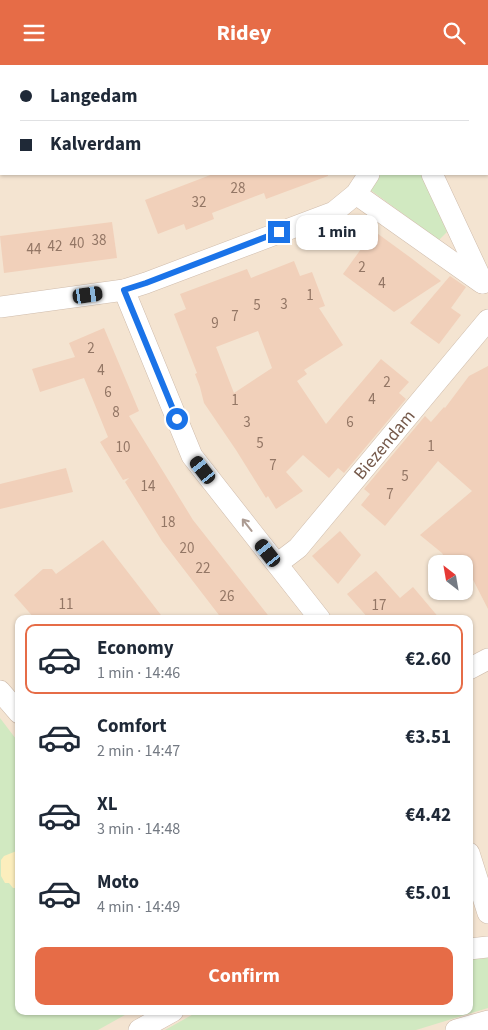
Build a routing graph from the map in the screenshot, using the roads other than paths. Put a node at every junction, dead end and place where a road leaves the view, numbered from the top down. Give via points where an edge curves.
1 (368, 175) edge
2 (432, 175) edge
3 (356, 194) junction
4 (485, 286) edge
5 (124, 290) junction
6 (0, 307) edge
7 (488, 320) edge
8 (277, 564) junction
9 (317, 615) edge
10 (488, 659) edge
11 (473, 667) edge
12 (0, 691) edge
13 (15, 708) edge
14 (473, 866) edge
15 (488, 913) edge
16 (488, 947) edge
17 (473, 949) edge
18 (166, 1015) edge
19 (488, 1021) edge
20 (139, 1030) edge
21 (456, 1030) edge

1 - 3 street
2 - 4 street
3 - 4 street
3 - 5 street via 334,212
5 - 6 street
8 -> 5 street via 192,456
7 - 8 street, Biezendam via 298,548
8 - 9 street
10 - 11 street
12 - 13 street
14 - 15 street
16 - 17 street
18 - 20 street
19 - 21 street

